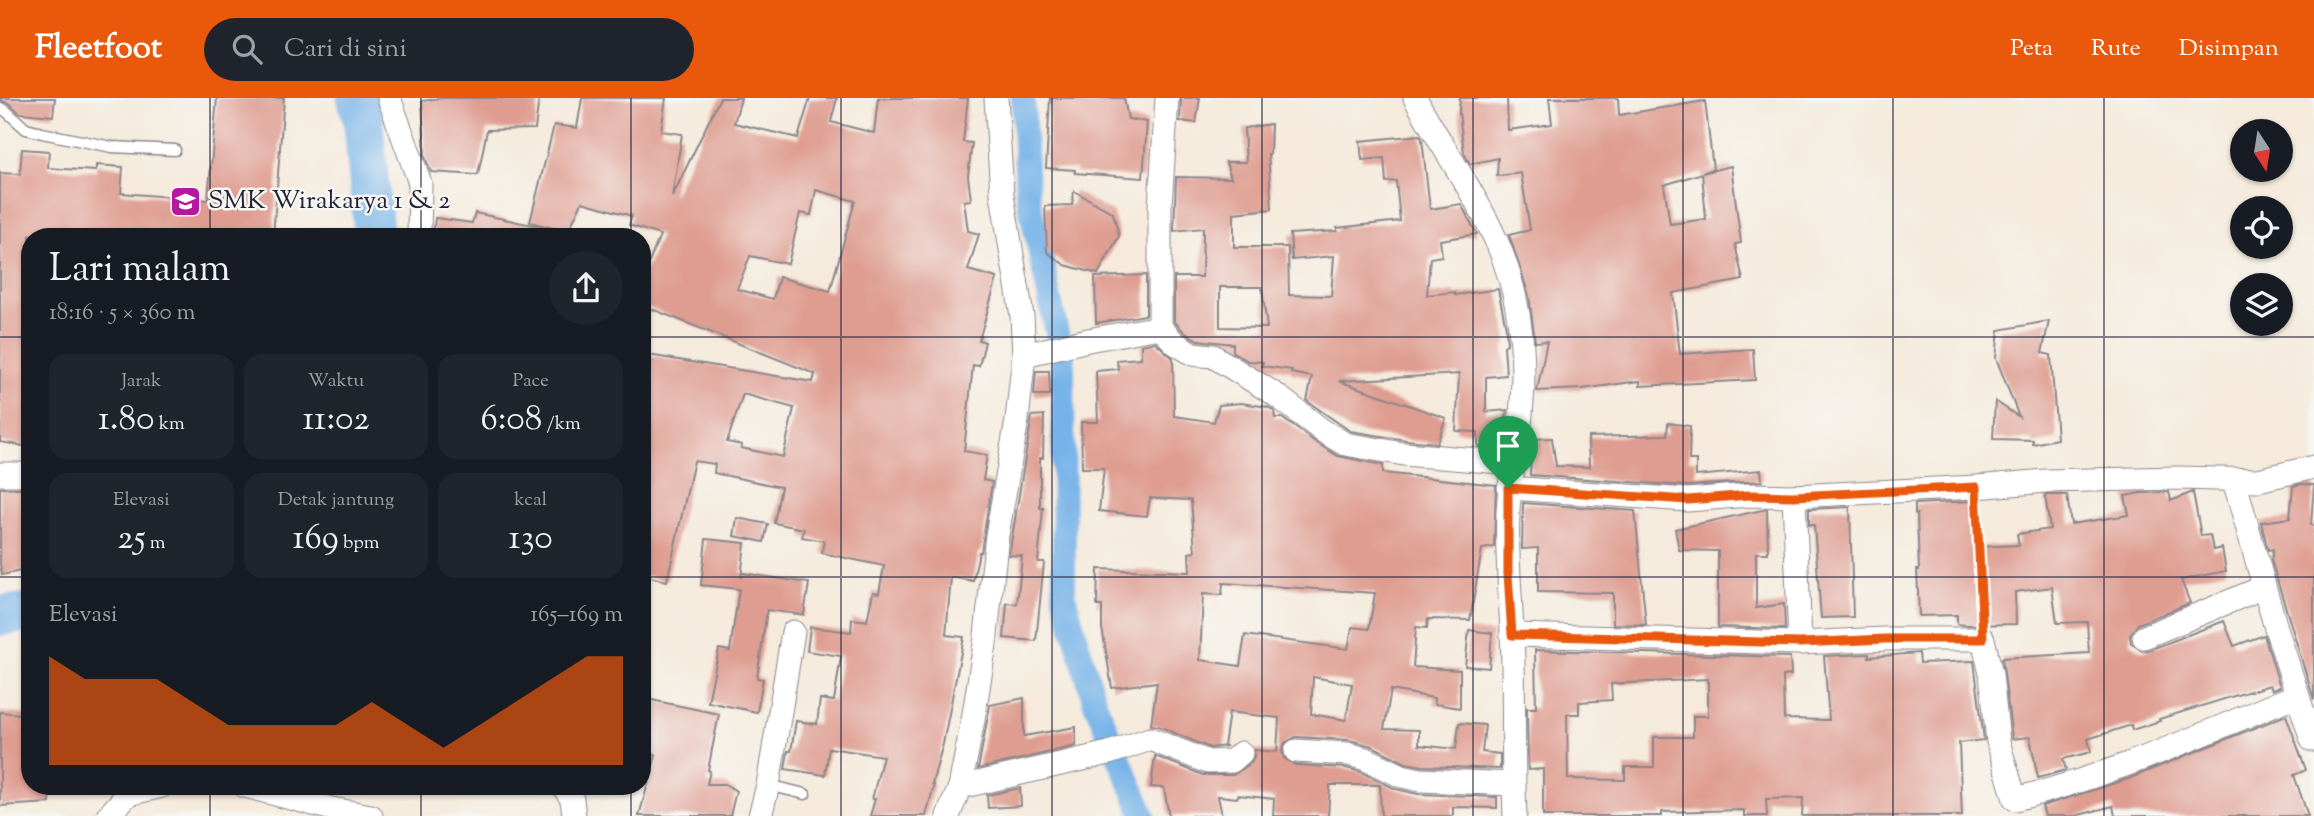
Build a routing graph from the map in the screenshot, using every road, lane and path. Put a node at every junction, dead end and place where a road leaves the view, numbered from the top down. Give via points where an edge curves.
1 (389, 98) edge
2 (996, 98) edge
3 (1167, 98) edge
4 (1415, 98) edge
5 (0, 108) edge
6 (175, 150) dead end
7 (419, 228) edge
8 (1160, 327) junction
9 (1024, 355) junction
10 (1514, 463) junction
11 (2314, 467) edge
12 (0, 474) edge
13 (21, 474) edge
14 (2234, 480) junction
15 (1976, 487) junction
16 (1508, 488) junction
17 (1794, 496) junction
18 (2264, 587) junction
19 (793, 632) dead end
20 (1512, 635) junction
21 (2144, 638) dead end
22 (1983, 639) junction
23 (1800, 643) junction
24 (2297, 695) junction
25 (2313, 743) edge
26 (1296, 751) dead end
27 (1241, 753) dead end
28 (1513, 784) junction
29 (768, 785) junction
30 (960, 787) junction
31 (805, 794) dead end
32 (127, 795) edge
33 (302, 795) edge
34 (569, 795) edge
35 (2015, 807) edge
36 (108, 816) edge
37 (371, 816) edge
38 (574, 816) edge
39 (760, 816) edge
40 (948, 816) edge
41 (1515, 816) edge

1 - 7 street via 420,183
2 - 9 street via 1002,194
3 - 8 street via 1160,206
4 - 10 street via 1499,247 1517,300 1523,370
5 - 6 lane via 26,129 42,133 112,147
8 - 9 street
8 - 10 street via 1175,343 1193,354 1213,356 1345,444
9 - 30 street via 985,644
10 - 16 street
11 - 14 street via 2258,480
12 - 13 street
14 - 15 street via 2046,481
14 - 18 street
15 - 17 street
15 - 22 path
16 - 17 street via 1688,500
16 - 20 street
17 - 23 street
18 - 21 street
18 - 24 street
19 - 29 street
20 - 23 street
20 - 28 street
22 - 23 street
22 - 35 street via 1998,742
24 - 25 street
24 - 35 street
26 - 28 street via 1348,754 1420,780
27 - 30 street via 1232,761 1208,762 1150,739
28 - 41 street
29 - 31 lane
29 - 39 street
30 - 40 street
32 - 36 street
33 - 37 street via 332,809
34 - 38 street

